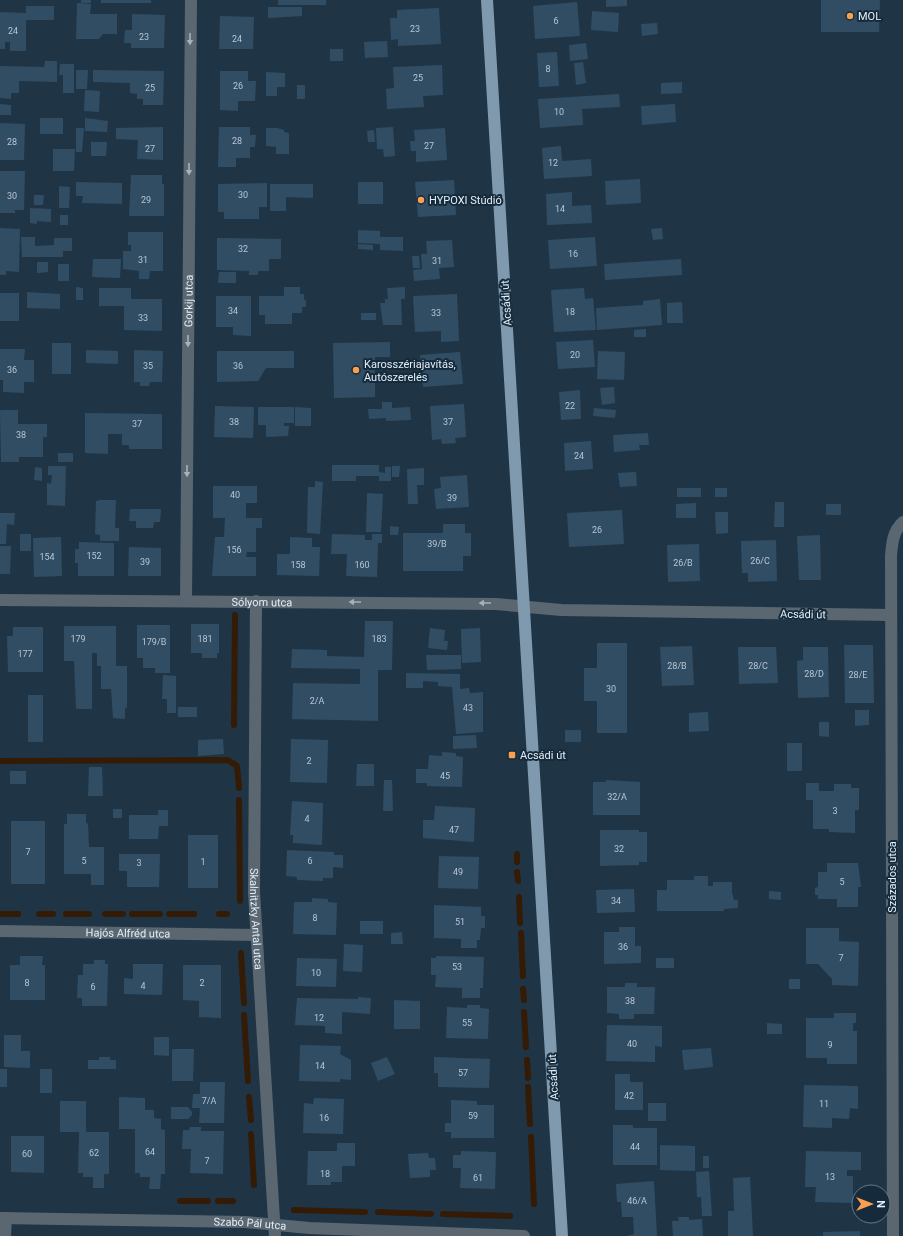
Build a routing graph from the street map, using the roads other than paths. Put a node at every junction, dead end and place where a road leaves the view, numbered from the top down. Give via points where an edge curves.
1 (190, 0) edge
2 (487, 0) edge
3 (903, 522) edge
4 (0, 600) edge
5 (186, 601) junction
6 (256, 601) junction
7 (524, 606) junction
8 (890, 616) junction
9 (0, 931) edge
10 (256, 935) junction
11 (898, 1084) edge
12 (3, 1218) edge
13 (274, 1230) edge
14 (5, 1236) edge
15 (524, 1236) edge
16 (562, 1236) edge
17 (893, 1236) edge

1 -> 5 street, Gorkij utca
2 - 7 main road, Acsádi út
3 - 8 street, Százados utca via 892,540
4 - 5 street, Sólyom utca
5 - 6 street, Sólyom utca
7 -> 6 street, Sólyom utca
6 - 10 street, Skalnitzky Antal utca
7 - 8 street, Acsádi út via 561,610
7 - 16 main road, Acsádi út
8 - 11 street, Százados utca
9 - 10 street, Hajós Alfréd utca
10 - 13 street, Skalnitzky Antal utca
11 - 17 street, Százados utca
12 - 13 street, Szabó Pál utca via 245,1222
12 - 14 street
13 - 15 street, Szabó Pál utca via 309,1228

